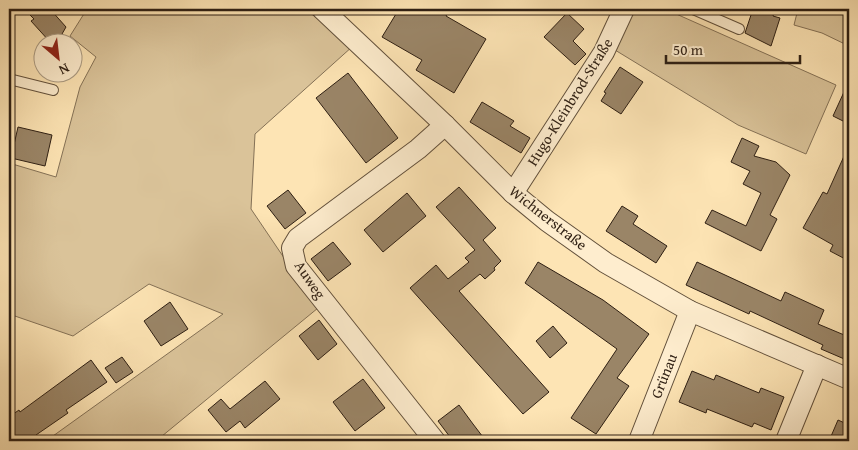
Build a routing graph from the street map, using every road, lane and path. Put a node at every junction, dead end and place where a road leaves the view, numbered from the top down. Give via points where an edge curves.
1 (322, 9) edge
2 (624, 9) edge
3 (693, 9) edge
4 (738, 29) dead end
5 (9, 79) edge
6 (53, 90) dead end
7 (446, 125) junction
8 (513, 193) junction
9 (690, 311) junction
10 (817, 365) junction
11 (849, 379) edge
12 (435, 441) edge
13 (639, 441) edge
14 (786, 441) edge

1 - 7 street, Wichnerstraße
2 - 8 street, Hugo-Kleinbrod-Straße via 604,52
3 - 4 lane
5 - 6 lane
7 - 8 street, Wichnerstraße
7 - 12 street, Auweg via 298,238 292,248 296,266
8 - 9 street, Wichnerstraße via 606,263
9 - 10 street, Wichnerstraße
9 - 13 street, Grünau
10 - 11 street, Wichnerstraße
10 - 14 street

